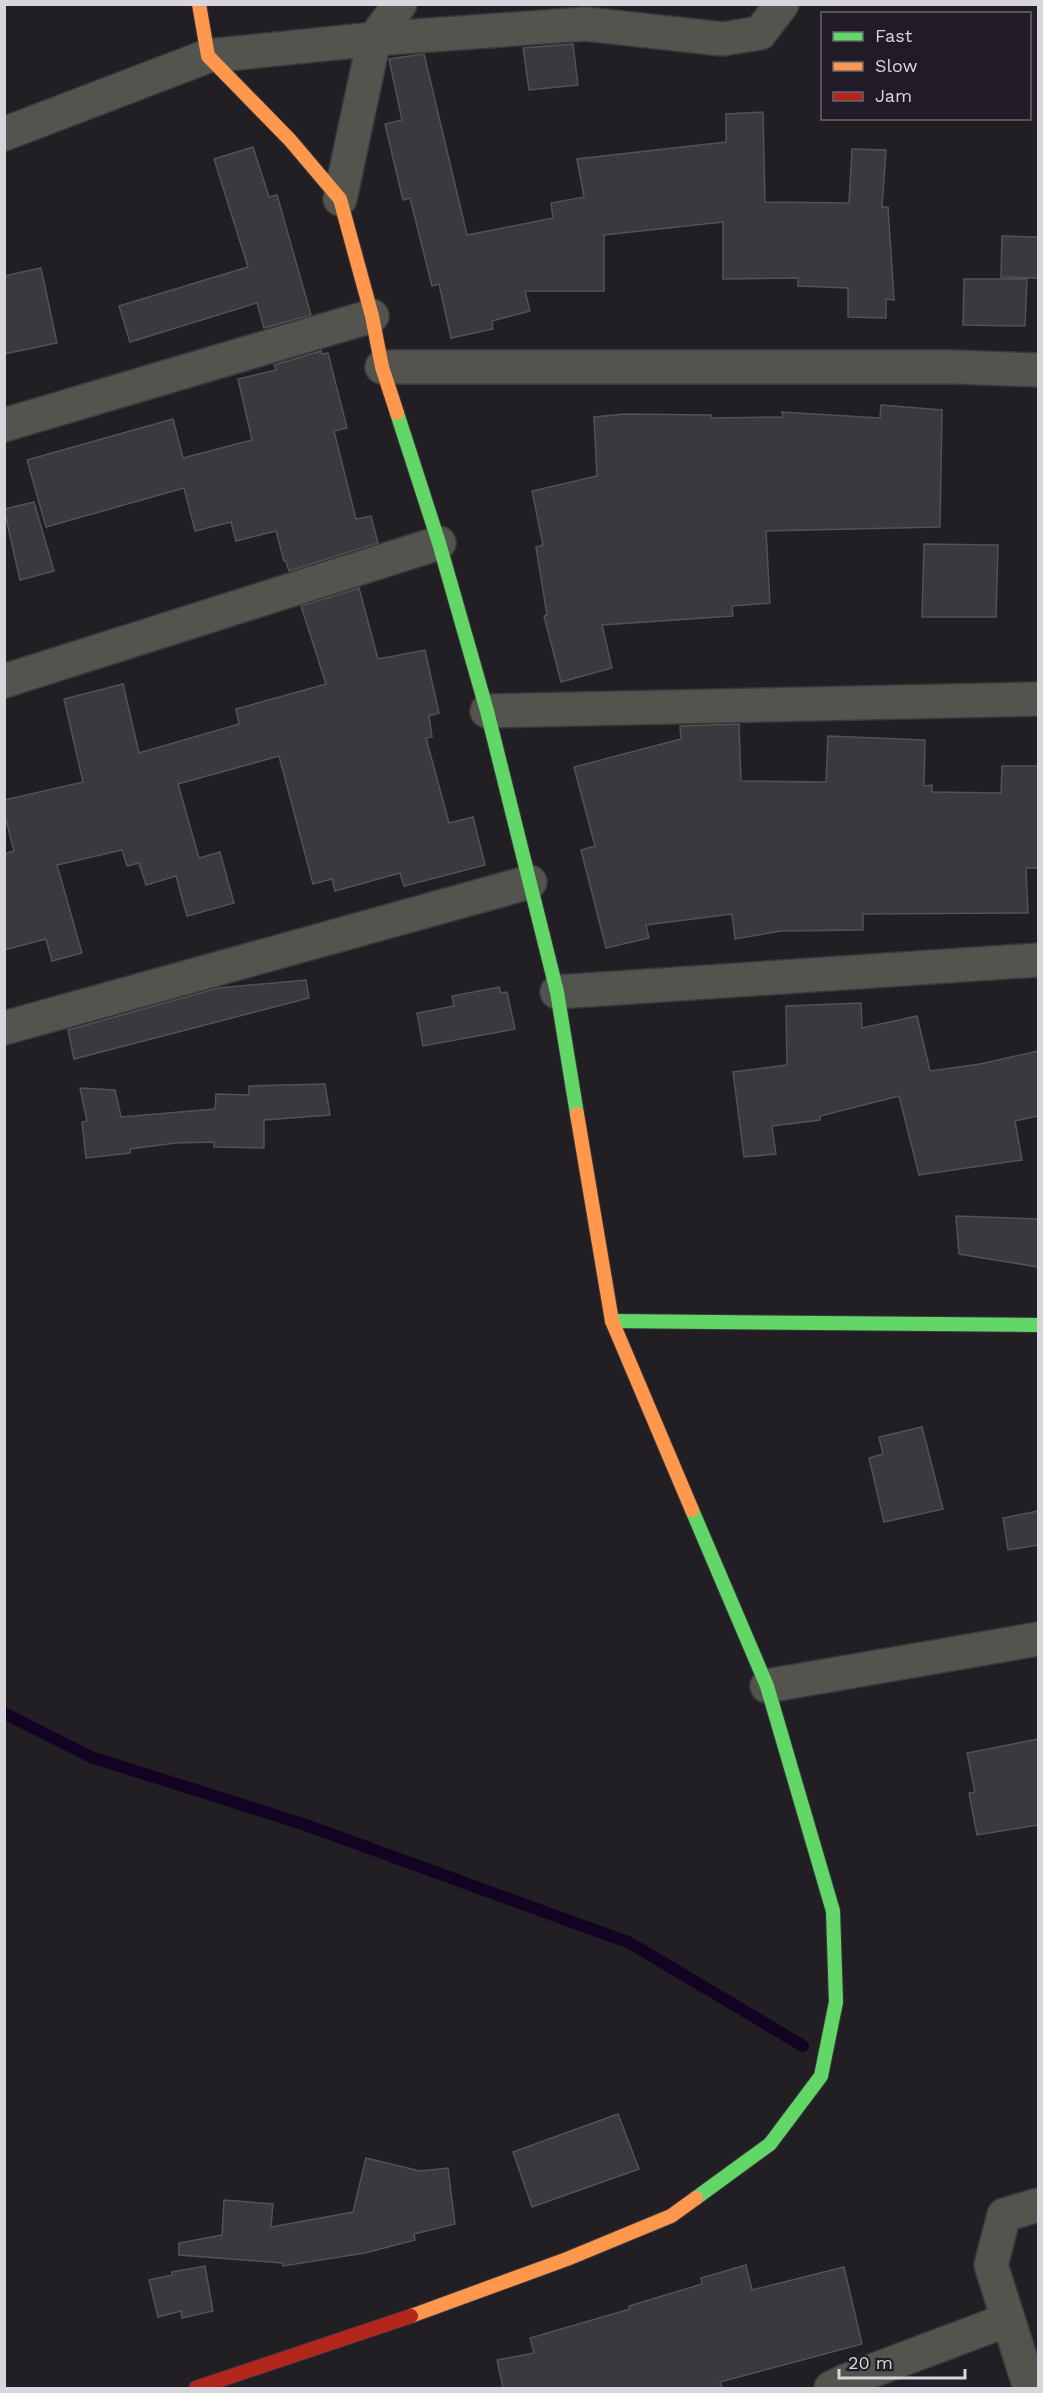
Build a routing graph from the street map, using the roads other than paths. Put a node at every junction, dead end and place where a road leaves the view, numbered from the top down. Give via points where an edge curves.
1 (199, 4) edge
2 (400, 4) edge
3 (782, 4) edge
4 (374, 39) junction
5 (208, 56) junction
6 (4, 134) edge
7 (340, 198) junction
8 (372, 316) junction
9 (382, 367) junction
10 (1038, 370) edge
11 (4, 425) edge
12 (439, 543) junction
13 (4, 681) edge
14 (1038, 699) edge
15 (487, 711) junction
16 (530, 882) junction
17 (1038, 960) edge
18 (556, 992) junction
19 (4, 1028) edge
20 (612, 1321) junction
21 (1038, 1325) edge
22 (1038, 1640) edge
23 (766, 1686) junction
24 (1038, 2205) edge
25 (1007, 2320) junction
26 (196, 2388) edge
27 (831, 2388) edge
28 (1030, 2388) edge

1 - 5 street
2 - 4 street
3 - 4 street via 760,33 742,38 586,24
4 - 5 street
4 - 7 street
5 - 6 street
5 - 7 street via 291,140
7 - 8 street
8 - 9 street
8 - 11 street
9 - 10 street
9 - 12 street
12 - 13 street
12 - 15 street
14 - 15 street
15 - 16 street
16 - 18 street
16 - 19 street
17 - 18 street
18 - 20 street
20 - 21 street
20 - 23 street
22 - 23 street
23 - 26 street via 833,1911 836,2002 821,2076 770,2144 671,2216 567,2259 382,2326
24 - 25 street via 1004,2215 991,2265
25 - 27 street
25 - 28 street

